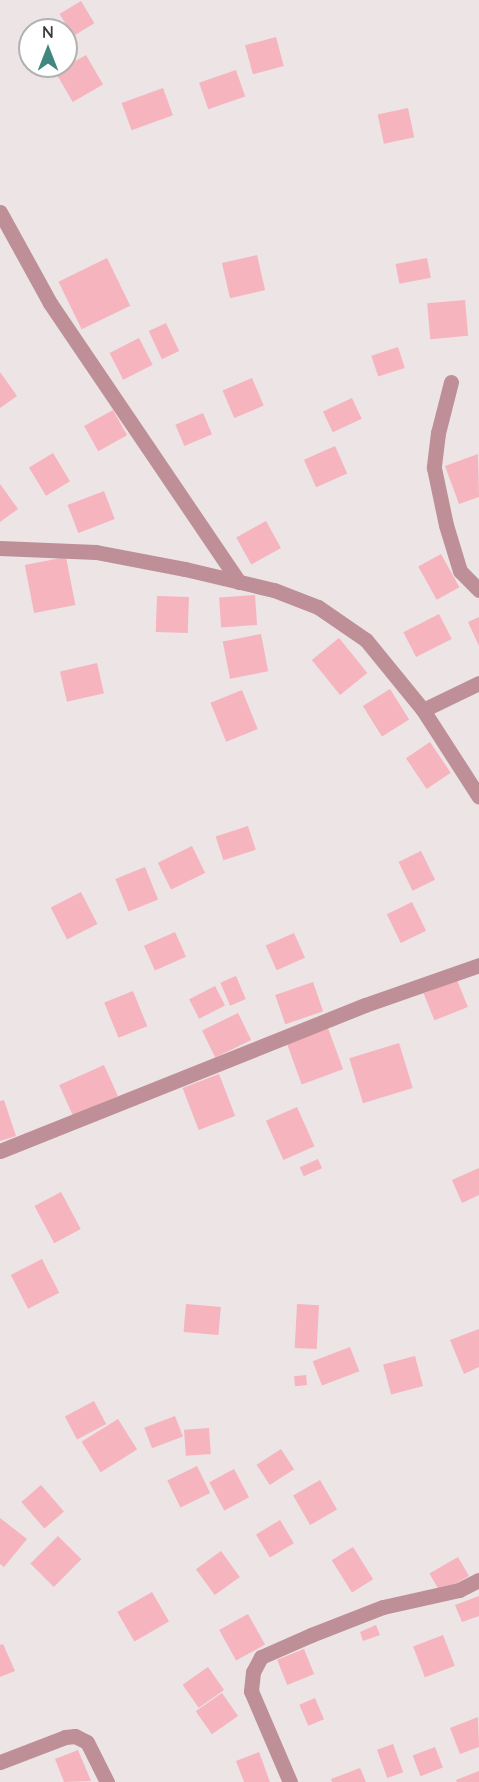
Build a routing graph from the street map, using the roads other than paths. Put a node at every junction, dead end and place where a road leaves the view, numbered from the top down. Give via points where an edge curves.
1 (0, 212) edge
2 (451, 381) dead end
3 (0, 548) edge
4 (239, 582) junction
5 (479, 590) edge
6 (479, 683) edge
7 (423, 710) junction
8 (479, 797) edge
9 (479, 965) edge
10 (0, 1151) edge
11 (479, 1581) edge
12 (0, 1762) edge
13 (107, 1782) edge
14 (290, 1782) edge

1 - 4 street via 50,303
2 - 5 street via 434,468 460,571
3 - 4 street via 96,552
4 - 7 street via 318,607 366,640
6 - 7 street
7 - 8 street
9 - 10 street via 365,1005
11 - 14 street via 450,1593 383,1607 261,1657 253,1672 251,1691
12 - 13 street via 75,1736 87,1742

